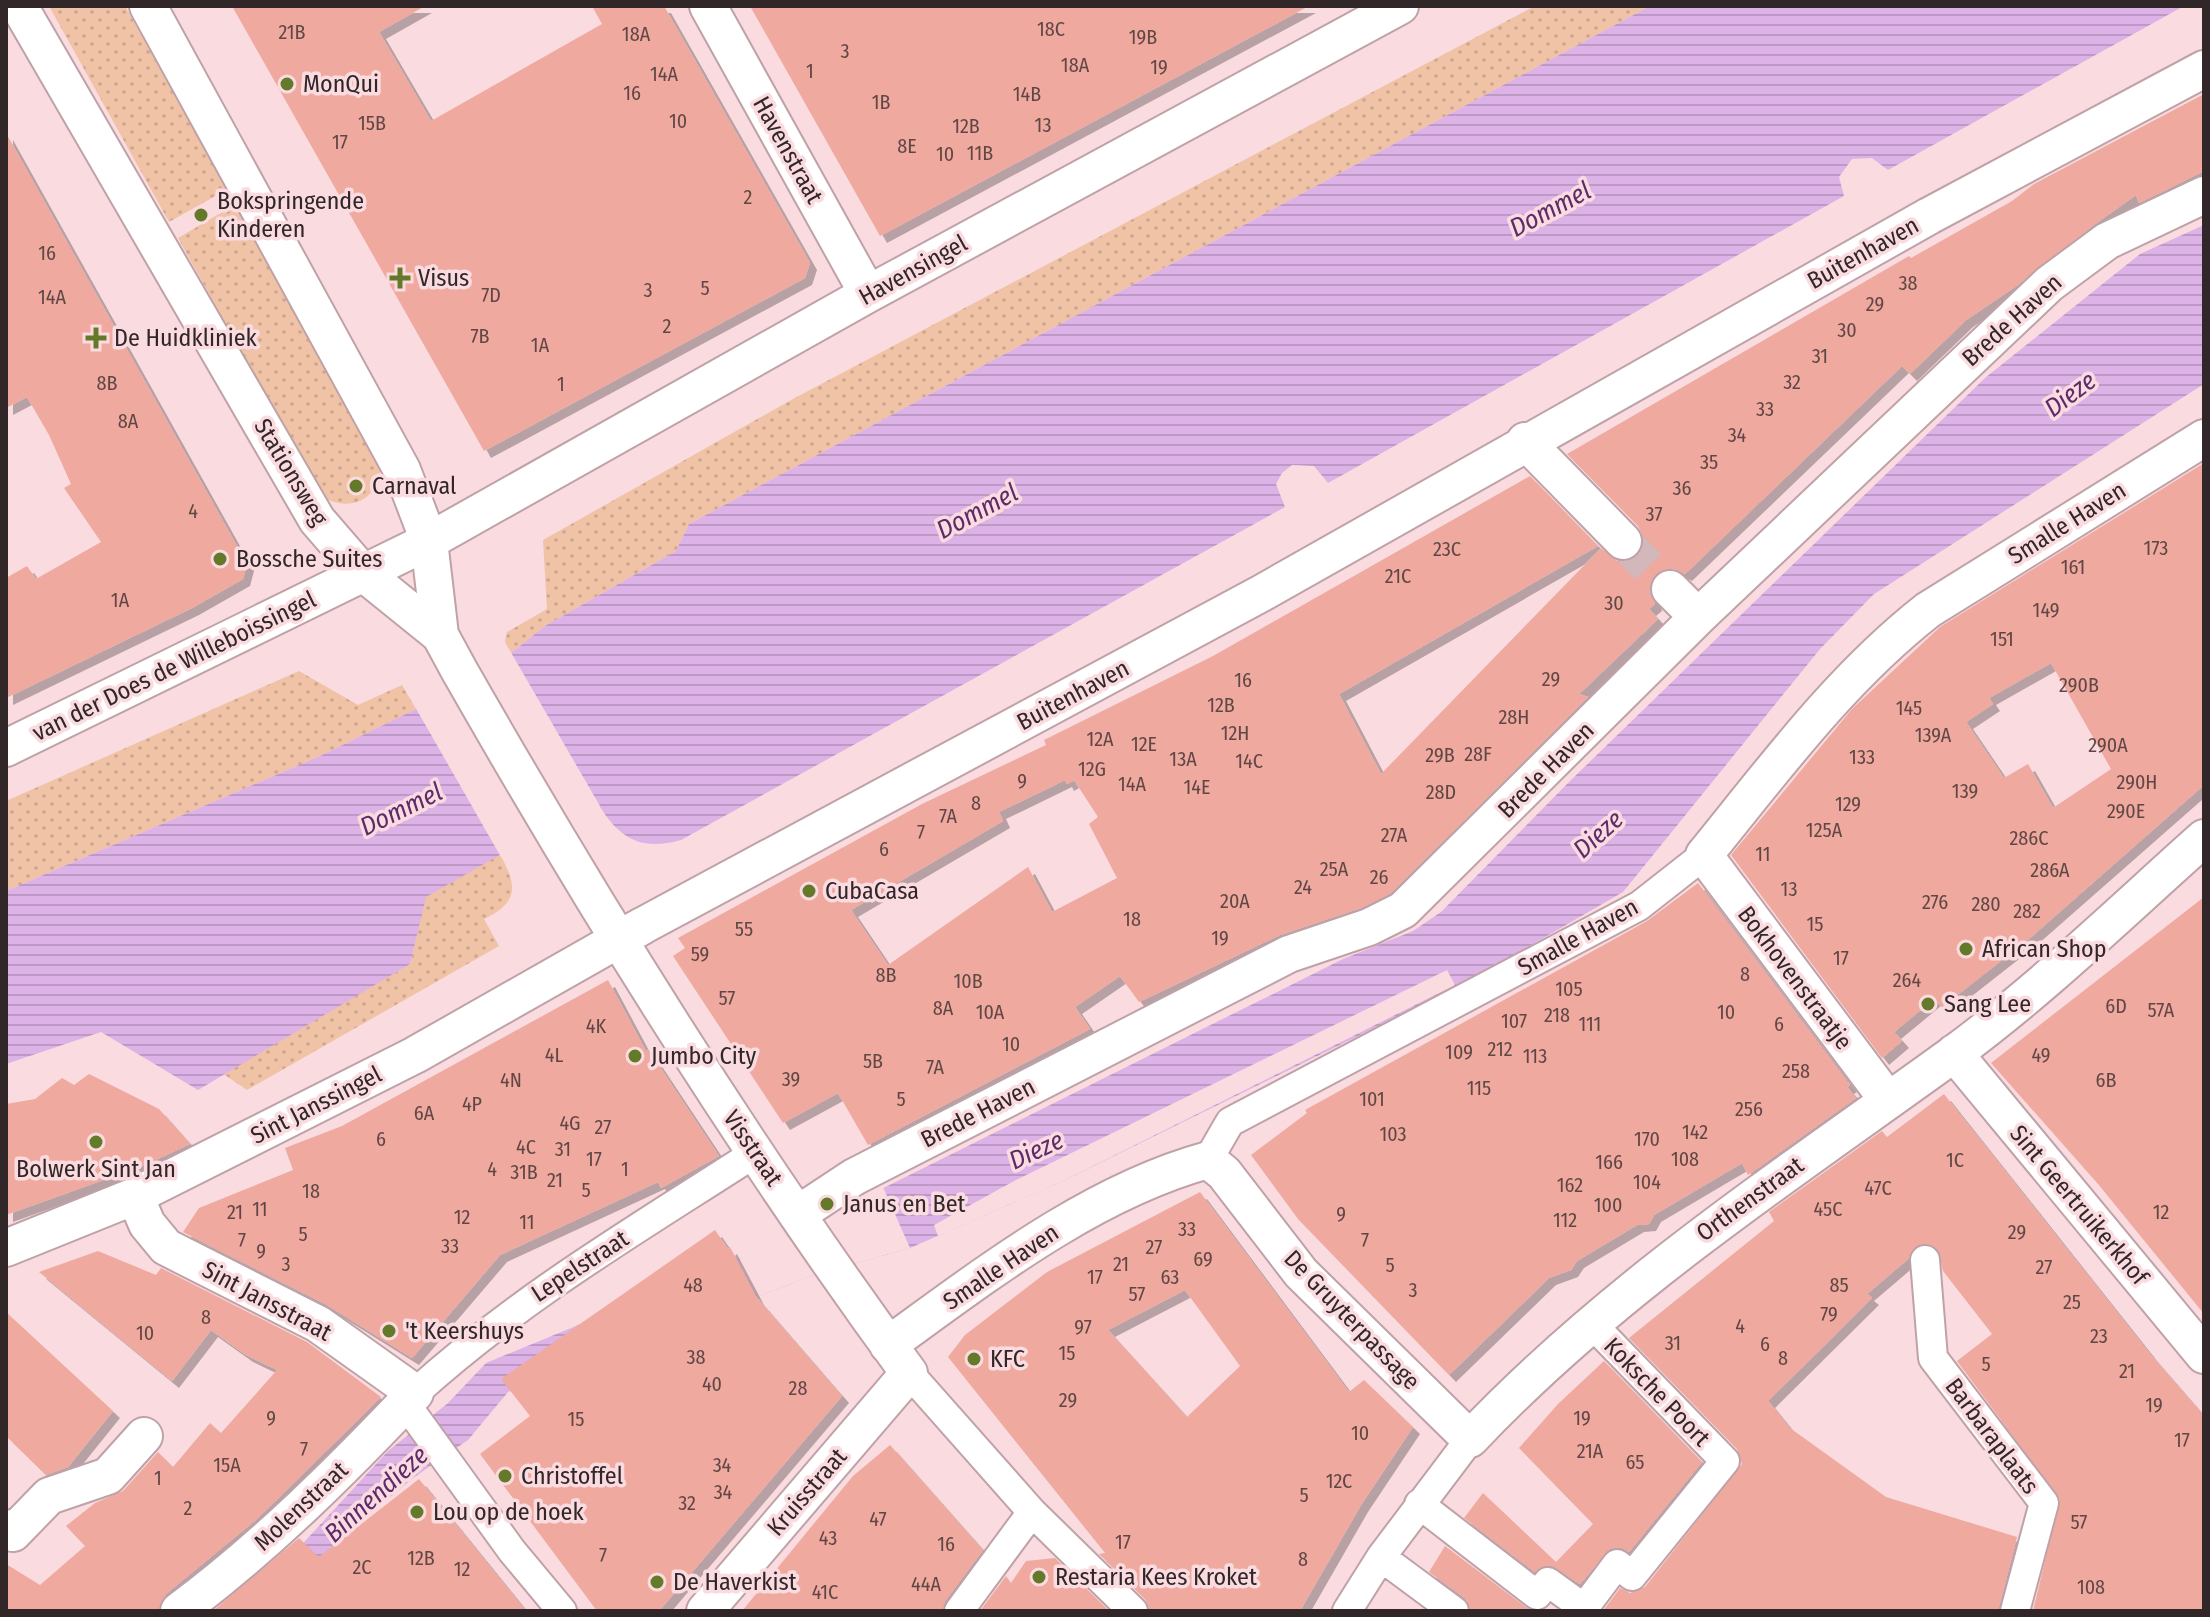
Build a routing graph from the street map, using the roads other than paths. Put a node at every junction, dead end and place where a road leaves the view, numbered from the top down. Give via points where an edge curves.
1 (19, 6) edge
2 (148, 6) edge
3 (708, 6) edge
4 (1400, 6) edge
5 (1350, 18) edge
6 (2204, 69) edge
7 (2204, 195) edge
8 (868, 294) junction
9 (2204, 438) edge
10 (1525, 441) junction
11 (429, 541) junction
12 (1623, 541) tunnel mouth
13 (362, 572) junction
14 (1670, 589) tunnel mouth
15 (1698, 617) junction
16 (440, 635) junction
17 (6, 748) edge
18 (2204, 838) edge
19 (1704, 855) junction
20 (616, 940) junction
21 (1954, 1053) junction
22 (1887, 1099) junction
23 (755, 1153) junction
24 (1208, 1160) junction
25 (135, 1196) junction
26 (798, 1214) junction
27 (6, 1248) edge
28 (1925, 1260) dead end
29 (1590, 1322) junction
30 (2204, 1355) edge
31 (899, 1359) junction
32 (412, 1404) junction
33 (144, 1436) dead end
34 (1470, 1439) junction
35 (1419, 1504) junction
36 (1032, 1512) junction
37 (6, 1528) edge
38 (1381, 1557) junction
39 (179, 1611) edge
40 (562, 1611) edge
41 (705, 1611) edge
42 (959, 1611) edge
43 (1133, 1611) edge
44 (1347, 1611) edge
45 (1454, 1611) edge
46 (2015, 1611) edge

1 - 13 street, Stationsweg via 317,520
2 - 11 street via 402,470
3 - 8 street, Havenstraat
4 - 5 street, Havensingel
5 - 8 street, Havensingel
6 - 10 street, Buitenhaven
7 - 15 street, Brede Haven via 2107,241 2049,284
8 - 11 street, Havensingel
9 - 19 street, Smalle Haven via 1928,610 1887,642 1827,705
10 - 12 street
10 - 20 street, Buitenhaven via 1262,593
11 - 13 street, van der Does de Willeboissingel
11 - 16 street
13 - 16 street, Stationsweg
13 - 17 street, van der Does de Willeboissingel
14 - 15 street
15 - 26 street, Brede Haven via 1403,910 1289,954 854,1177
16 - 20 street, Visstraat
18 - 21 street, Orthenstraat
19 - 22 street, Bokhovenstraatje
19 - 24 street, Smalle Haven via 1639,906 1230,1122
20 - 23 street, Visstraat
20 - 25 street, Sint Janssingel via 415,1055
21 - 22 street, Orthenstraat
21 - 30 street, Sint Geertruikerkhof
22 - 29 street, Orthenstraat
23 - 26 street, Visstraat
23 - 32 street, Lepelstraat via 549,1284 469,1344
24 - 31 street, Smalle Haven via 1174,1170 1040,1237
24 - 34 street, De Gruyterpassage via 1224,1173 1301,1273
25 - 27 street, Sint Janssingel
25 - 32 street, Sint Jansstraat via 147,1224 166,1247 318,1324
26 - 31 street, Visstraat
28 - 46 street, Barbaraplaats via 1933,1358 2044,1503
29 - 34 street, Orthenstraat
29 - 35 street, Koksche Poort via 1725,1461 1632,1576 1617,1564 1584,1608 1548,1582 1537,1595
31 - 36 street, Visstraat
31 - 41 street, Kruisstraat
32 - 39 street, Molenstraat via 230,1573
32 - 40 street via 512,1551
33 - 37 street via 108,1476 49,1496 13,1533
34 - 35 street, Orthenstraat
35 - 38 street, Orthenstraat
36 - 42 street
36 - 43 street, Visstraat
38 - 44 street, Orthenstraat
38 - 45 street

